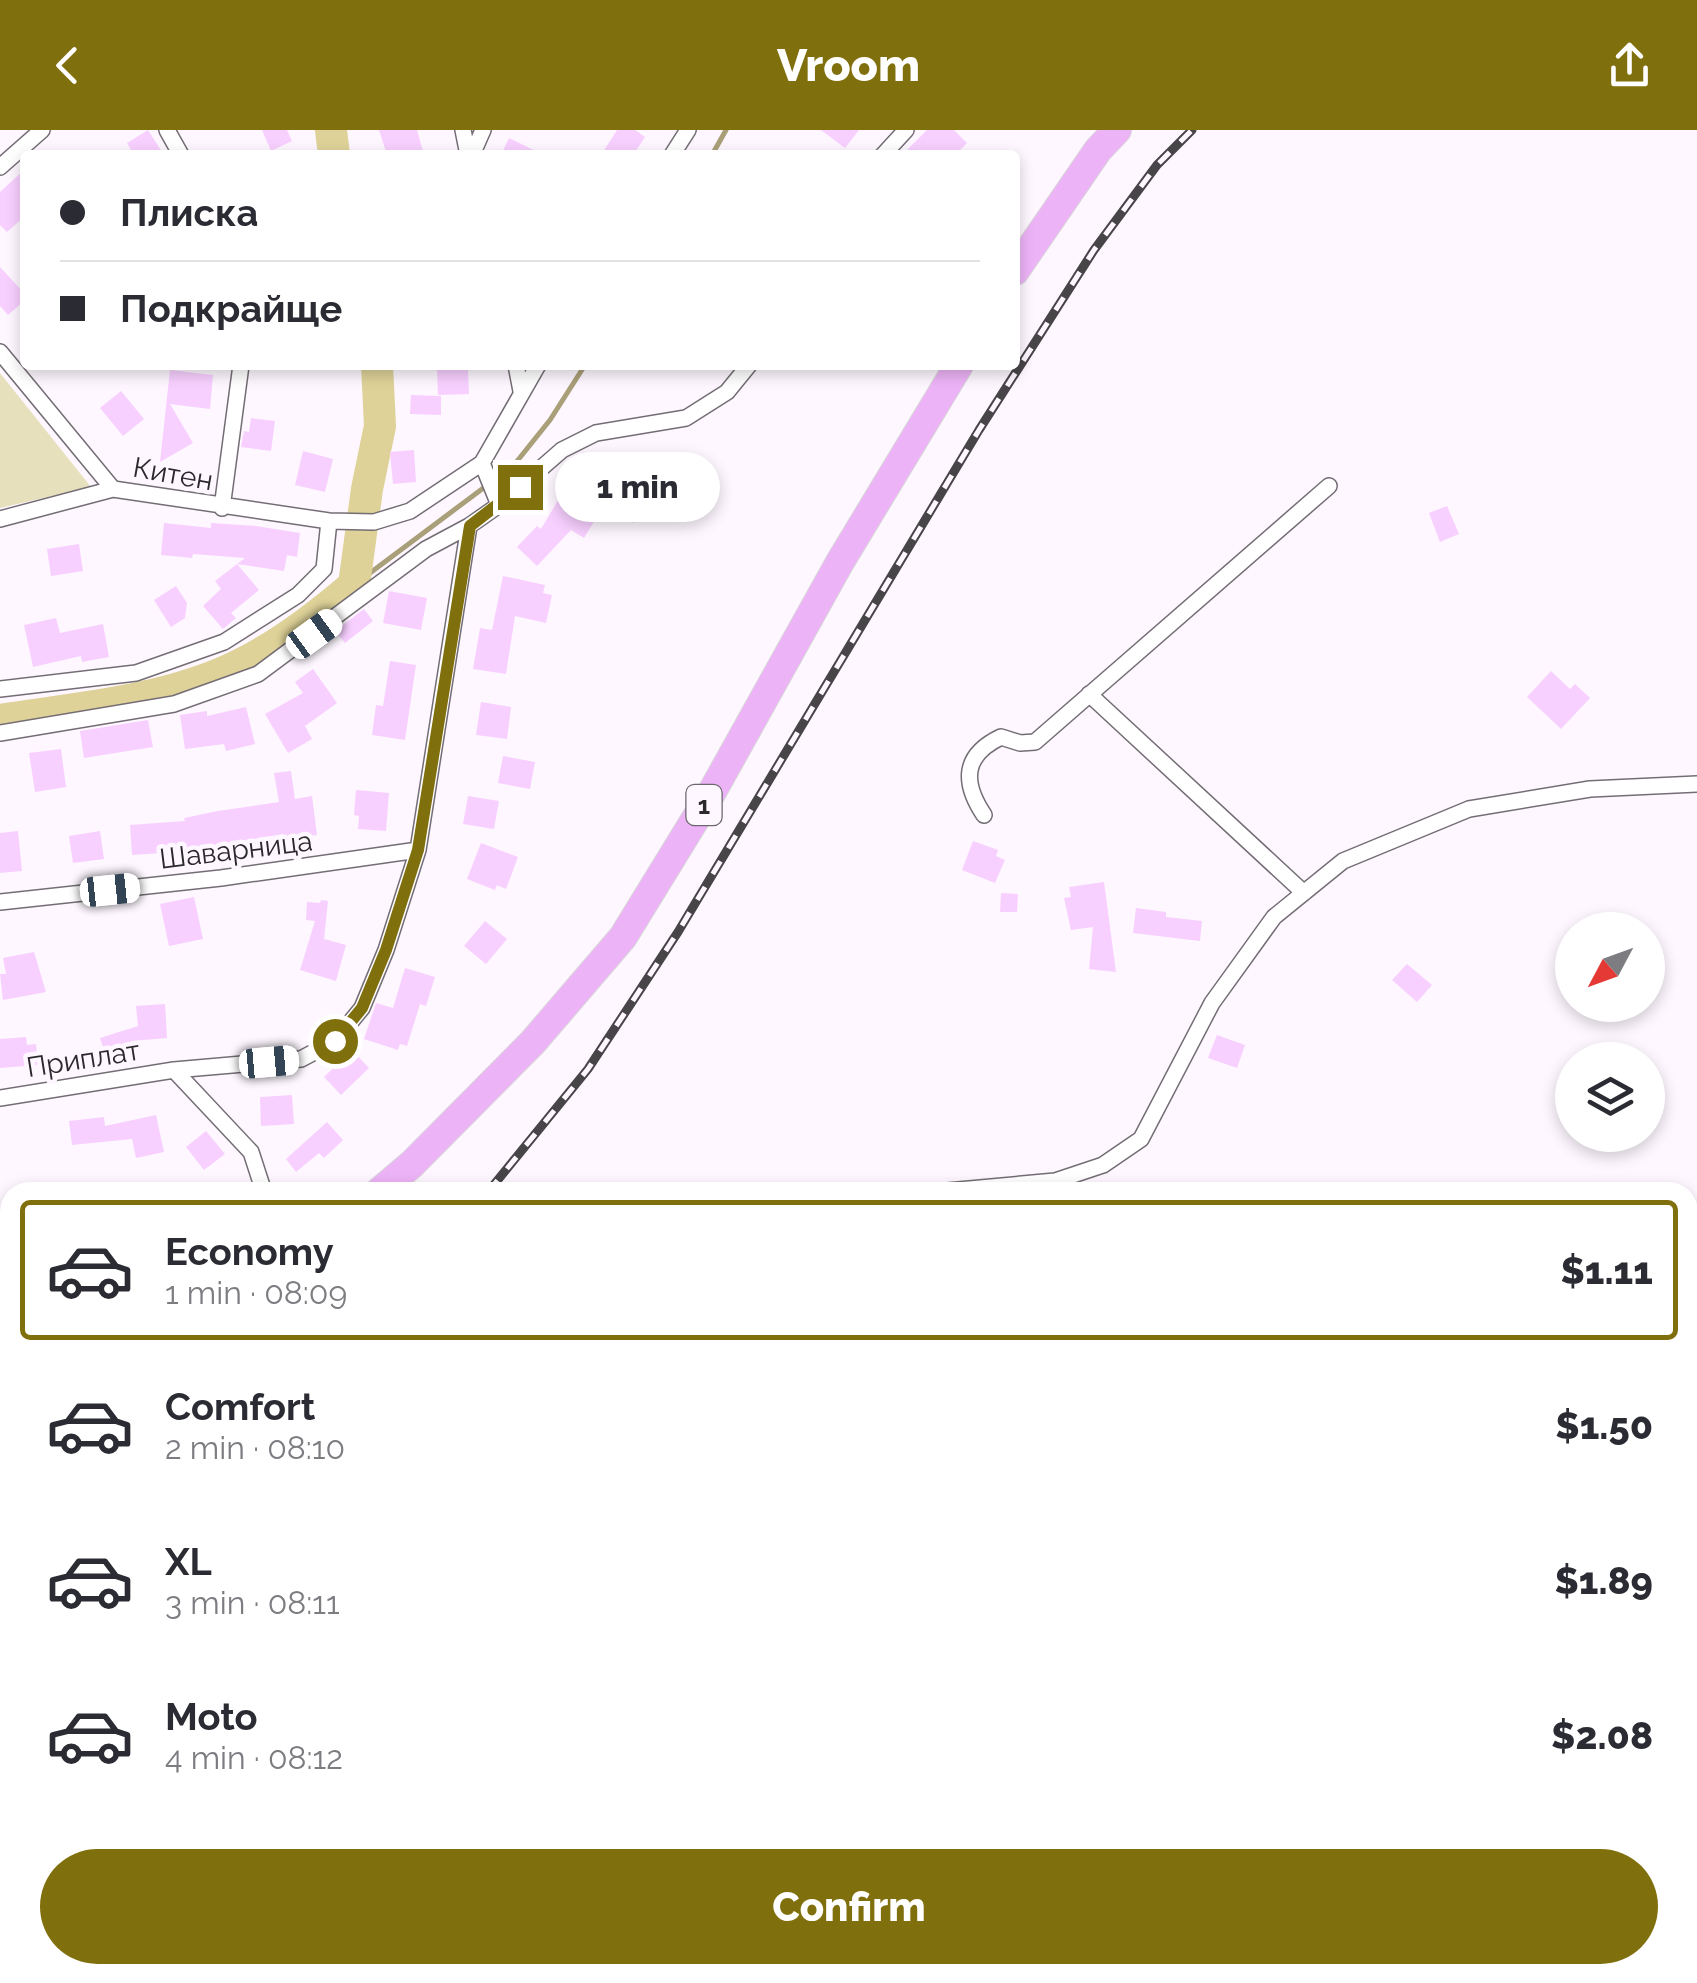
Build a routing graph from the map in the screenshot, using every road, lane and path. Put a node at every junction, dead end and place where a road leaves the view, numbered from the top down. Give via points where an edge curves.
1 (42, 130) edge
2 (906, 130) edge
3 (1117, 130) edge
4 (888, 150) edge
5 (0, 166) edge
6 (1020, 265) edge
7 (0, 352) edge
8 (239, 370) edge
9 (517, 370) edge
10 (535, 370) edge
11 (745, 370) edge
12 (955, 370) edge
13 (522, 391) junction
14 (483, 465) junction
15 (1329, 486) dead end
16 (113, 489) junction
17 (496, 499) junction
18 (222, 508) junction
19 (0, 520) edge
20 (334, 522) junction
21 (470, 526) junction
22 (0, 689) edge
23 (1089, 694) junction
24 (0, 733) edge
25 (1697, 784) edge
26 (984, 815) dead end
27 (418, 850) junction
28 (1304, 893) junction
29 (0, 902) edge
30 (174, 1070) junction
31 (0, 1098) edge
32 (261, 1182) edge
33 (391, 1182) edge
34 (1043, 1182) edge

1 - 5 street
2 - 4 street
3 - 6 highway
7 - 16 street
8 - 18 street
9 - 13 street
10 - 13 street
11 - 17 street via 727,392 686,418 596,432
12 - 33 highway, 1 via 623,937 533,1042
13 - 14 street
14 - 17 street
14 - 20 street, Китен via 410,511 374,522
15 - 23 street
16 - 18 street, Китен
16 - 19 street, Китен
17 - 21 street
18 - 20 street, Китен
20 - 22 street via 324,569 298,595 224,642 136,672
21 - 24 street via 426,548 258,674 174,704
21 - 27 street, Приплат
23 - 26 street via 1035,742 1001,737 975,755 968,776
23 - 28 street
25 - 28 street via 1590,788 1469,809 1343,861
27 - 29 street, Шаварница
27 - 30 street, Приплат via 362,1008 335,1041 301,1060
28 - 34 street via 1274,917 1212,1003 1141,1139 1102,1166
30 - 31 street, Приплат
30 - 32 street via 251,1152

